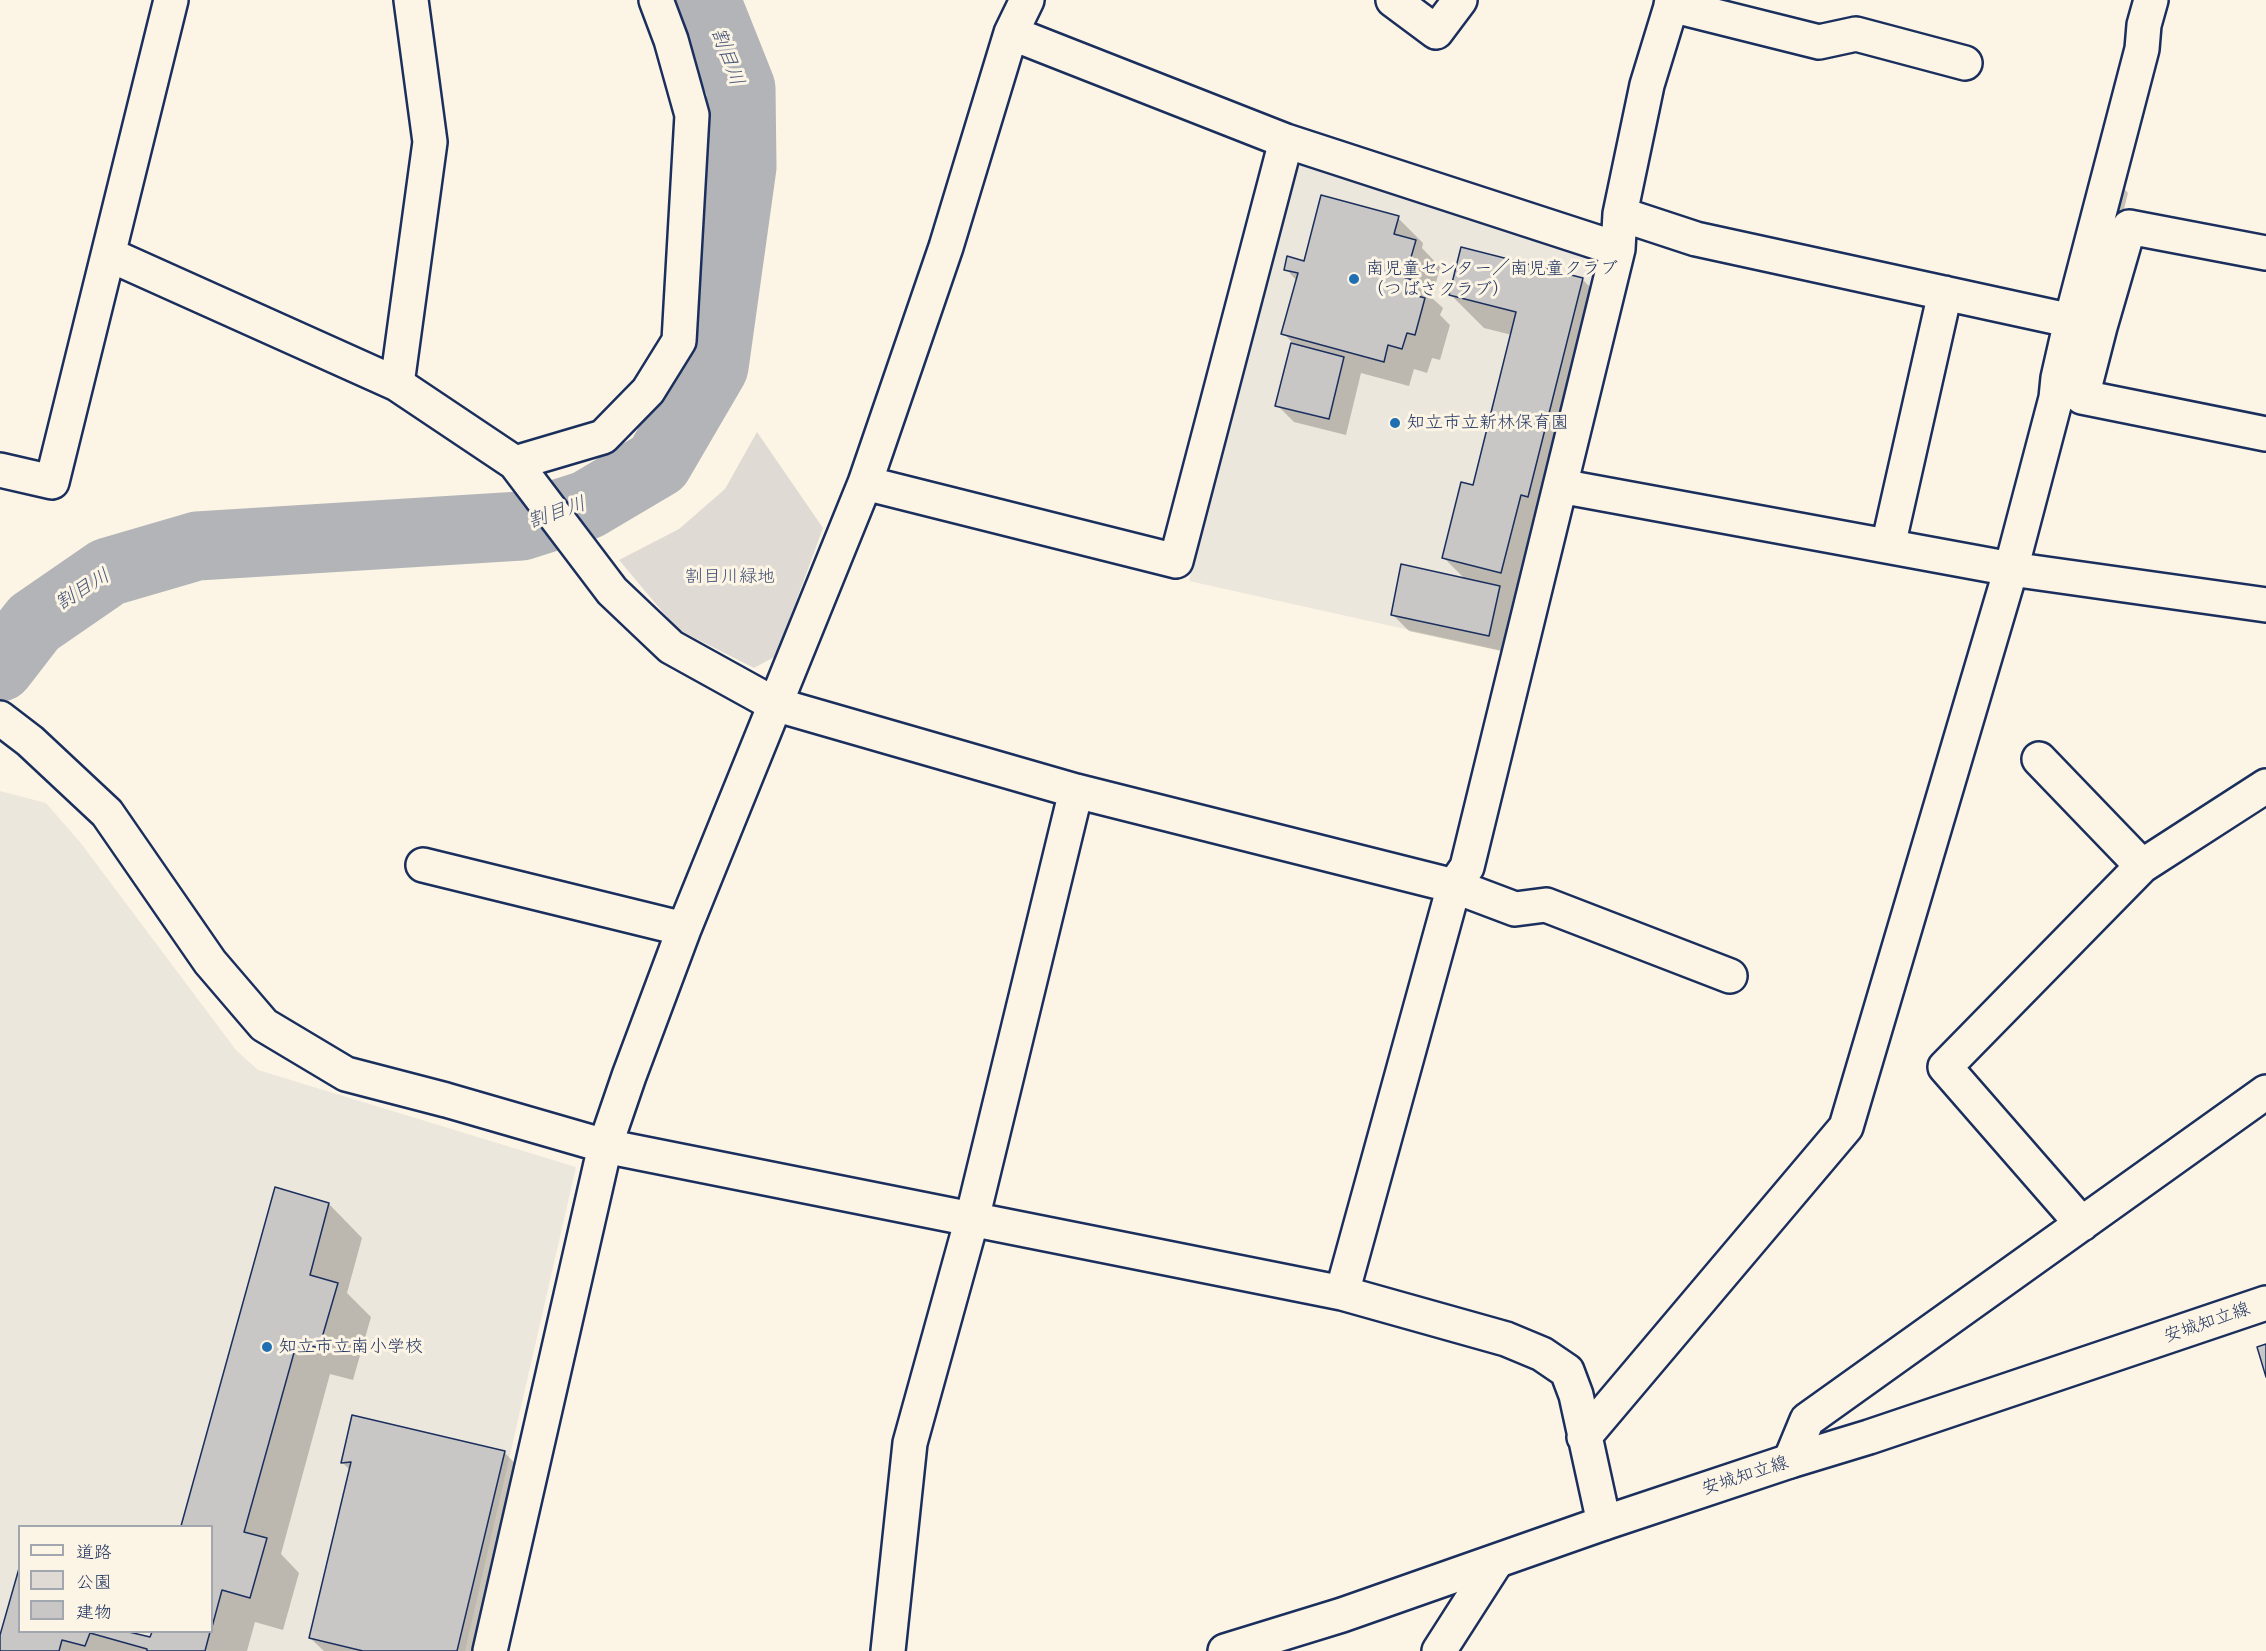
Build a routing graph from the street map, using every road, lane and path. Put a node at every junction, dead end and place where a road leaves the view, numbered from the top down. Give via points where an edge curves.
1 (171, 0) edge
2 (411, 0) edge
3 (656, 0) edge
4 (1028, 0) edge
5 (1393, 0) edge
6 (1460, 0) edge
7 (2151, 0) edge
8 (1672, 2) edge
9 (1011, 33) junction
10 (1965, 63) dead end
11 (1286, 141) junction
12 (1620, 214) junction
13 (1618, 249) junction
14 (2266, 253) edge
15 (110, 255) junction
16 (1945, 293) junction
17 (2086, 324) junction
18 (397, 384) junction
19 (2266, 434) edge
20 (0, 470) edge
21 (522, 473) junction
22 (866, 483) junction
23 (1560, 486) junction
24 (1888, 546) junction
25 (2011, 569) junction
26 (2266, 605) edge
27 (774, 704) junction
28 (2, 725) edge
29 (2039, 759) dead end
30 (2266, 786) edge
31 (1076, 791) junction
32 (423, 865) dead end
33 (2142, 866) junction
34 (1454, 886) junction
35 (684, 929) junction
36 (1730, 976) dead end
37 (2266, 1092) edge
38 (605, 1146) junction
39 (972, 1219) junction
40 (2082, 1224) junction
41 (1342, 1293) junction
42 (2266, 1303) edge
43 (1584, 1437) junction
44 (1790, 1461) junction
45 (1604, 1523) junction
46 (1496, 1562) junction
47 (490, 1651) edge
48 (888, 1651) edge
49 (1225, 1651) edge
50 (1439, 1651) edge

1 - 15 street
2 - 18 street via 430,142
3 - 21 street via 692,116 679,341 648,391 603,437
4 - 9 street
5 - 6 street via 1436,32
7 - 17 street
8 - 10 street via 1819,42 1856,34
8 - 12 street via 1647,85
9 - 11 street
9 - 22 street
11 - 13 street
11 - 22 street via 1176,561
12 - 13 street
12 - 16 street via 1696,239
13 - 23 street
14 - 17 street via 2129,227
15 - 18 street
15 - 20 street via 52,482
16 - 17 street
16 - 24 street
17 - 19 street via 2082,397
17 - 25 street via 2058,378
18 - 21 street
21 - 27 street via 612,591 671,646
22 - 27 street
23 - 24 street
23 - 34 street via 1467,867
24 - 25 street
25 - 26 street
25 - 43 street via 1846,1128
27 - 31 street
27 - 35 street
28 - 38 street via 30,741 107,813 210,962 264,1025 346,1074
29 - 33 street
30 - 33 street
31 - 34 street
31 - 39 street
32 - 35 street
33 - 40 street via 1945,1067
34 - 36 street via 1515,909 1546,905
34 - 41 street
35 - 38 street
37 - 40 street
38 - 39 street
38 - 47 street
39 - 41 street
39 - 48 street via 910,1443
40 - 44 street via 1807,1420
41 - 43 street via 1506,1339 1542,1354 1567,1371
42 - 44 street, 安城知立線
43 - 45 street
44 - 45 street, 安城知立線
45 - 46 street, 安城知立線
46 - 49 street, 安城知立線
46 - 50 street

